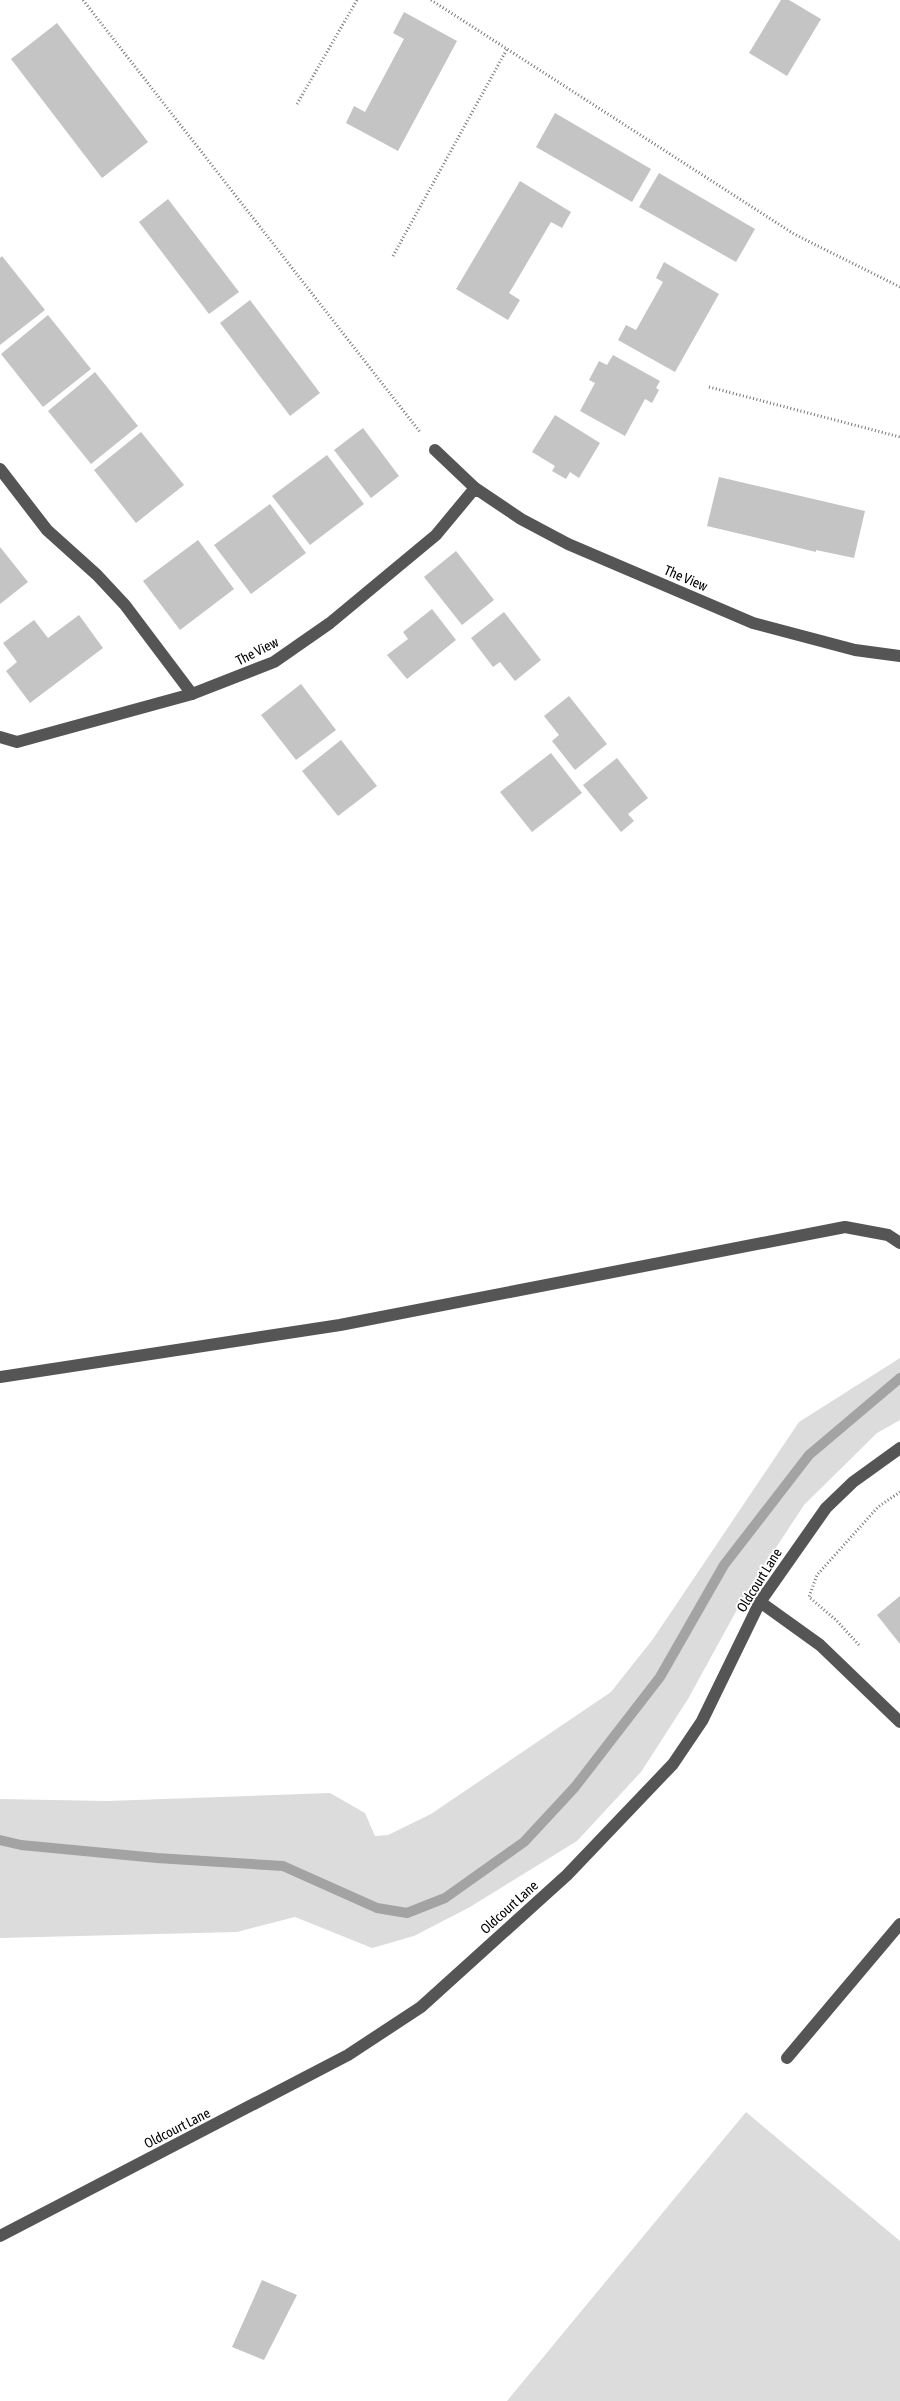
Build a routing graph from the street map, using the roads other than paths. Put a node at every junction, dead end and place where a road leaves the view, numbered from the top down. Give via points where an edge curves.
1 (435, 450) road end
2 (0, 469) edge
3 (475, 488) junction
4 (900, 656) edge
5 (192, 694) junction
6 (0, 738) edge
7 (900, 1243) edge
8 (0, 1377) edge
9 (900, 1448) edge
10 (760, 1602) junction
11 (900, 1722) edge
12 (900, 1924) edge
13 (787, 2058) dead end
14 (0, 2236) edge

1 - 3 street, The View
2 - 5 street via 47,530 97,574 124,605
3 - 4 street, The View via 568,544 753,623 855,650
3 - 5 street, The View via 436,535 330,623 274,662
5 - 6 street, The View via 17,742
7 - 8 street via 888,1235 845,1227 340,1325
9 - 10 street, Oldcourt Lane via 854,1482 826,1508
10 - 11 street via 820,1645
10 - 14 street, Oldcourt Lane via 702,1721 673,1764 567,1874 421,2008 348,2055
12 - 13 street

